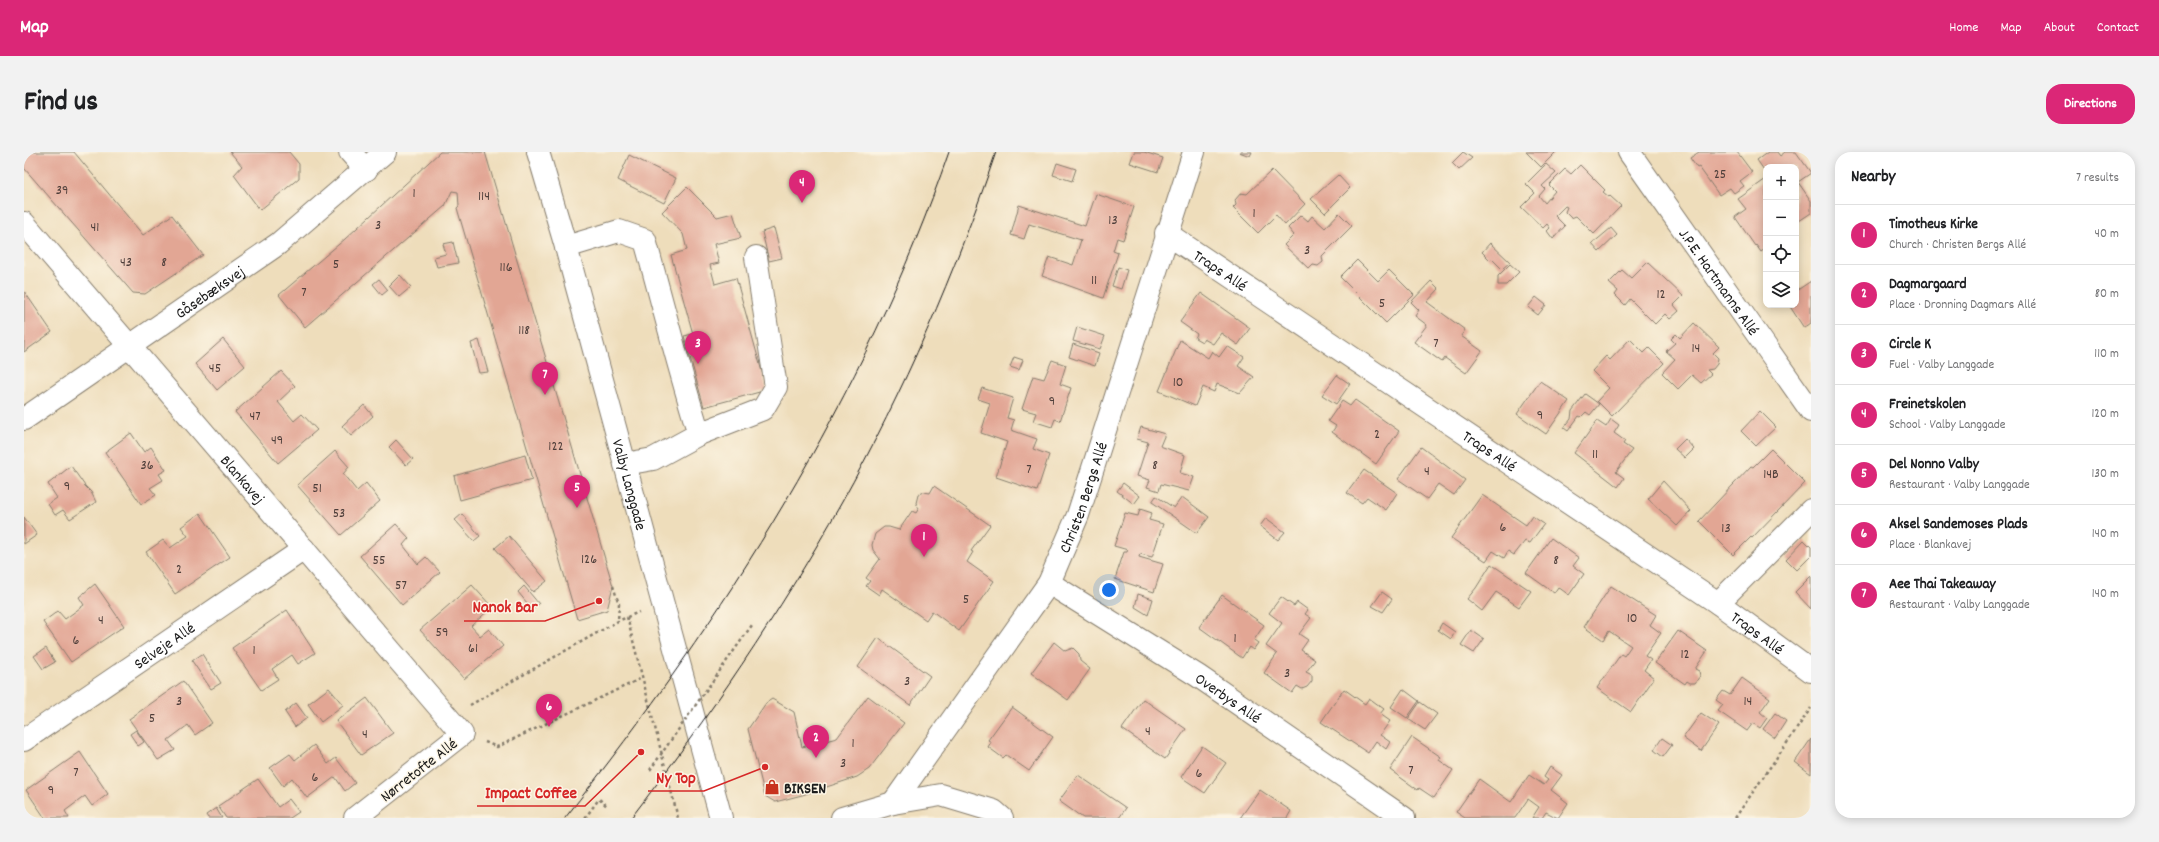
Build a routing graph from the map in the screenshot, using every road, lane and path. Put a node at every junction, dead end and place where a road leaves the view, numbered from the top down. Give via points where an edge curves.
1 (350, 152) edge
2 (385, 152) edge
3 (538, 152) edge
4 (1194, 152) edge
5 (1629, 152) edge
6 (366, 170) junction
7 (24, 223) edge
8 (1166, 232) junction
9 (566, 247) junction
10 (756, 257) dead end
11 (131, 347) junction
12 (1811, 410) edge
13 (24, 419) edge
14 (699, 434) junction
15 (624, 464) junction
16 (1811, 510) edge
17 (304, 549) junction
18 (1049, 582) junction
19 (613, 586) dead end
20 (1718, 603) junction
21 (618, 621) junction
22 (752, 625) dead end
23 (1811, 671) edge
24 (642, 678) junction
25 (1811, 708) edge
26 (448, 717) junction
27 (462, 734) junction
28 (24, 740) edge
29 (650, 770) dead end
30 (893, 803) junction
31 (608, 806) dead end
32 (355, 818) edge
33 (584, 818) edge
34 (678, 818) edge
35 (721, 818) edge
36 (842, 818) edge
37 (1002, 818) edge
38 (1404, 818) edge
39 (1735, 818) edge

1 - 6 street
2 - 6 street, Gåsebæksvej
3 - 9 street, Valby Langgade
4 - 8 street, Christen Bergs Allé
5 - 12 street, J.P.E. Hartmanns Allé
6 - 11 street, Gåsebæksvej via 278,244
7 - 11 street, Blankavej
8 - 18 street, Christen Bergs Allé via 1078,515
8 - 20 street, Traps Allé
9 - 14 street via 619,231 645,240 668,322 671,342
9 - 15 street, Valby Langgade
10 - 14 street via 776,387 763,409
11 - 13 street, Gåsebæksvej
11 - 17 street, Blankavej
14 - 15 street via 653,459
15 - 35 street, Valby Langgade
16 - 20 street
17 - 26 street, Blankavej
17 - 28 street, Selveje Allé
18 - 30 street, Christen Bergs Allé
18 - 38 street, Overbys Allé via 1198,676
19 - 21 path via 619,604
20 - 23 street, Traps Allé
21 - 24 path via 627,617
21 - 26 path
22 - 29 path, bridge
24 - 27 path via 497,747
24 - 34 path
25 - 39 path
26 - 27 street, Blankavej
27 - 32 street, Nørretofte Allé
30 - 36 street
30 - 37 street via 941,794 994,811
31 - 33 path via 599,799

